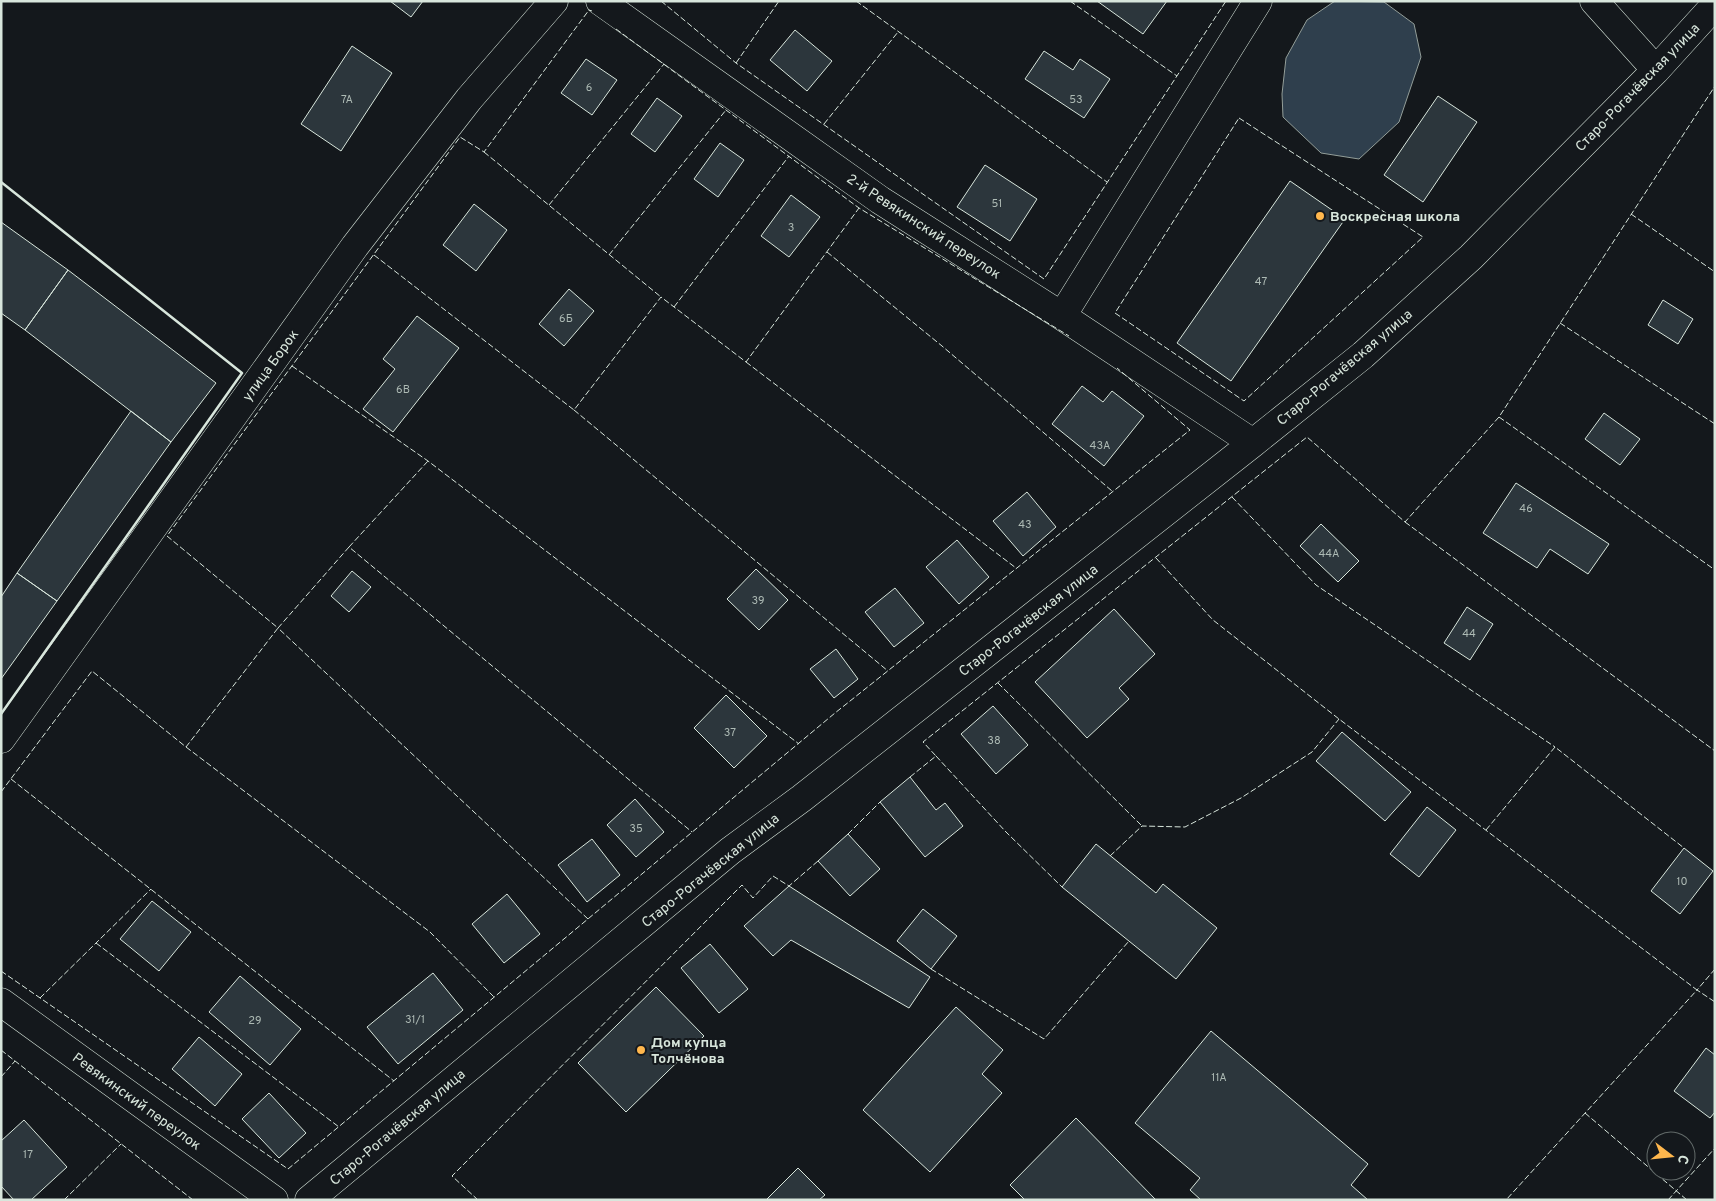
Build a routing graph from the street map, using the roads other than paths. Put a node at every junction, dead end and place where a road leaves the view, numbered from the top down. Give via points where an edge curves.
1 (554, 1) edge
2 (600, 1) edge
3 (1258, 1) edge
4 (1594, 1) edge
5 (1715, 5) edge
6 (1656, 70) junction
7 (1062, 316) junction
8 (1254, 443) junction
9 (1, 739) edge
10 (1, 1002) edge
11 (274, 1200) edge
12 (309, 1200) edge

1 - 9 street, улица Борок via 469,99 355,246
2 - 7 street, 2-й Ревякинский переулок via 880,200
3 - 7 street
4 - 6 street
5 - 6 street, Старо-Рогачёвская улица
6 - 8 street, Старо-Рогачёвская улица via 1471,257 1363,354
7 - 8 street, 2-й Ревякинский переулок
8 - 12 street, Старо-Рогачёвская улица via 810,792 730,851
10 - 11 street, Ревякинский переулок

